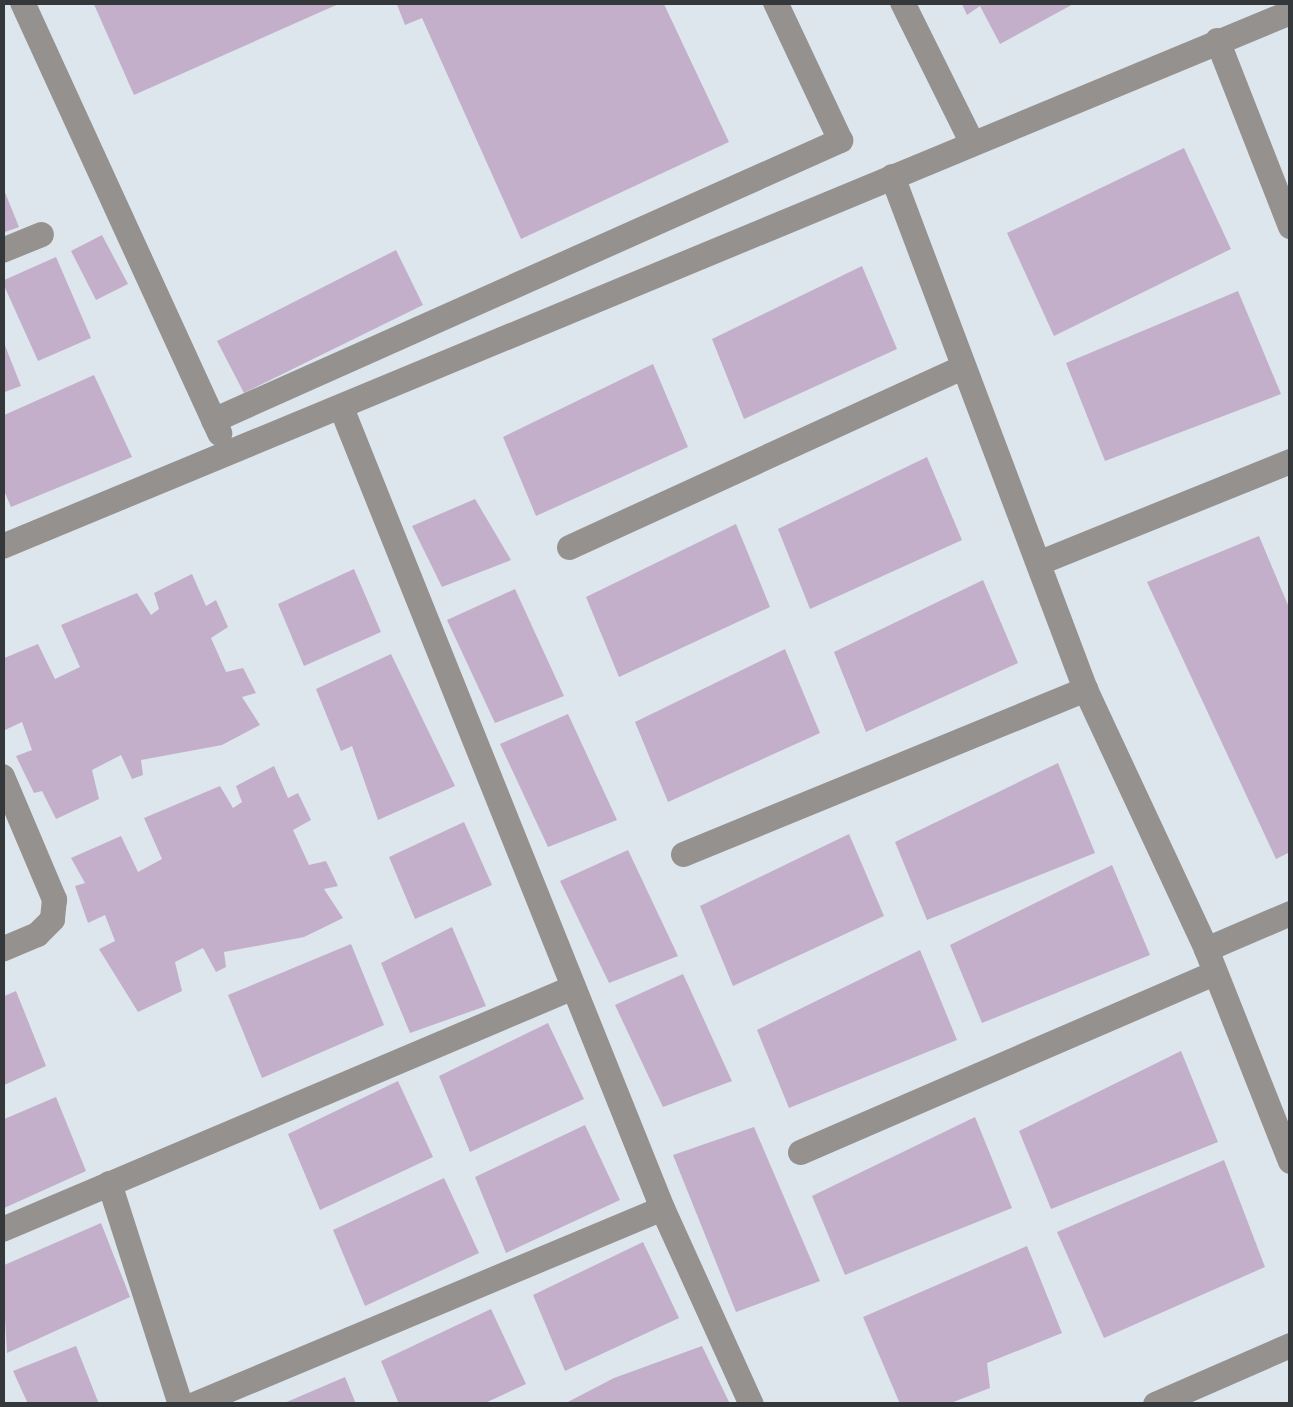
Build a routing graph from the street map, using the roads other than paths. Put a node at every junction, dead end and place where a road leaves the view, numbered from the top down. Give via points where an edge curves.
1 (22, 2) edge
2 (775, 2) edge
3 (902, 2) edge
4 (1290, 12) edge
5 (1217, 40) junction
6 (971, 142) junction
7 (892, 176) junction
8 (1290, 226) edge
9 (41, 234) dead end
10 (2, 250) edge
11 (963, 368) junction
12 (342, 410) junction
13 (213, 420) junction
14 (227, 451) junction
15 (1290, 461) edge
16 (2, 546) edge
17 (569, 547) dead end
18 (1040, 562) junction
19 (1086, 688) junction
20 (2, 776) edge
21 (684, 854) dead end
22 (1290, 913) edge
23 (2, 949) edge
24 (1210, 961) junction
25 (573, 987) junction
26 (800, 1152) dead end
27 (1290, 1161) edge
28 (109, 1183) junction
29 (662, 1208) junction
30 (2, 1229) edge
31 (1290, 1345) edge
32 (180, 1404) edge
33 (194, 1404) edge
34 (751, 1404) edge
35 (1155, 1404) edge

1 - 13 street
2 - 13 street via 840,140
3 - 6 street
4 - 5 street
5 - 6 street
5 - 8 street
6 - 7 street
7 - 11 street
7 - 12 street
9 - 10 street
11 - 17 street
11 - 18 street
12 - 14 street
12 - 25 street
13 - 14 street
14 - 16 street
15 - 18 street
18 - 19 street
19 - 21 street
19 - 24 street
20 - 23 street via 54,899 52,918 38,934
22 - 24 street
24 - 26 street
24 - 27 street
25 - 28 street
25 - 29 street
28 - 30 street
28 - 32 street
29 - 33 street
29 - 34 street
31 - 35 street

